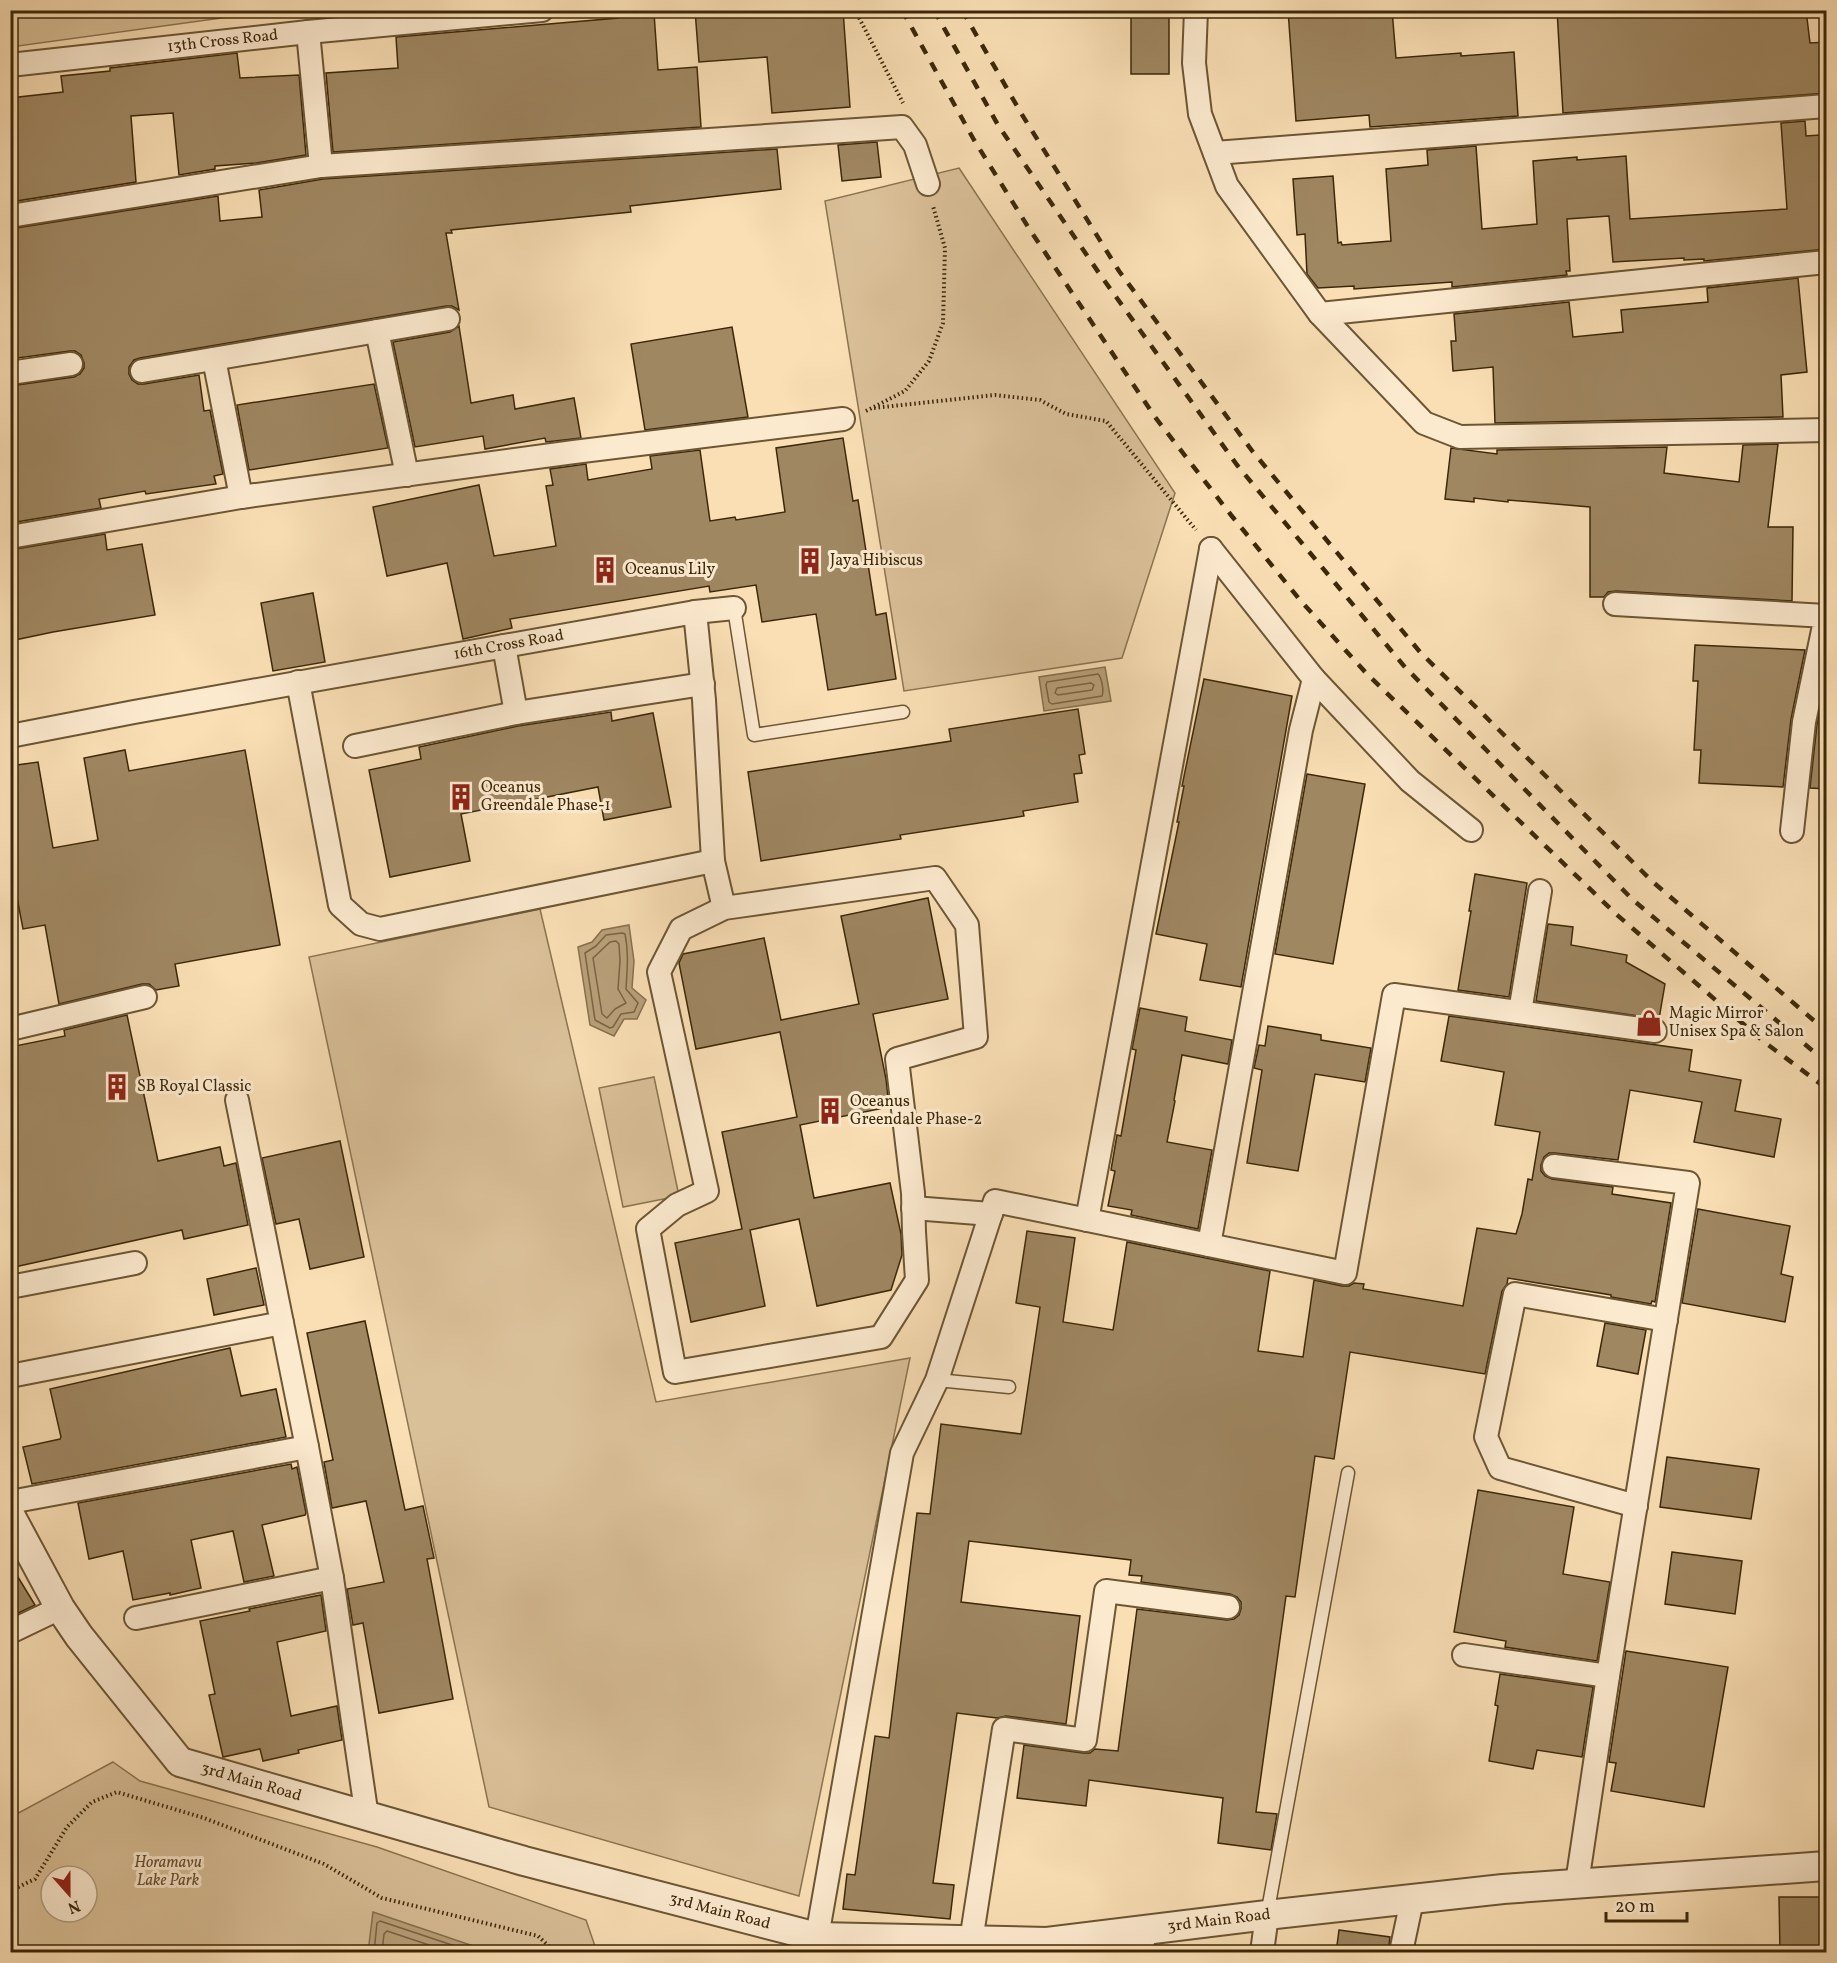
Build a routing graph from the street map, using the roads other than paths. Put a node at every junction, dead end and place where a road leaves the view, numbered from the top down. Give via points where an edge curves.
1 (542, 10) edge
2 (1196, 10) edge
3 (308, 32) junction
4 (10, 65) edge
5 (1827, 106) edge
6 (1215, 153) junction
7 (321, 166) junction
8 (928, 184) road end
9 (10, 216) edge
10 (1827, 262) edge
11 (1320, 314) junction
12 (448, 319) dead end
13 (377, 331) junction
14 (214, 359) junction
15 (71, 363) dead end
16 (142, 371) dead end
17 (10, 373) edge
18 (843, 419) road end
19 (1827, 430) edge
20 (407, 475) junction
21 (241, 497) junction
22 (10, 537) edge
23 (1616, 604) dead end
24 (734, 608) joint
25 (695, 612) junction
26 (1826, 616) edge
27 (504, 646) junction
28 (1314, 679) junction
29 (298, 682) junction
30 (703, 684) junction
31 (903, 712) dead end
32 (516, 713) junction
33 (10, 736) edge
34 (355, 746) dead end
35 (1471, 830) dead end
36 (1792, 831) dead end
37 (713, 861) junction
38 (1540, 891) dead end
39 (724, 908) junction
40 (145, 997) dead end
41 (1520, 1012) junction
42 (10, 1029) edge
43 (1655, 1031) dead end
44 (237, 1100) dead end
45 (1554, 1166) dead end
46 (914, 1208) junction
47 (991, 1214) junction
48 (1087, 1220) junction
49 (1209, 1245) junction
50 (135, 1263) dead end
51 (10, 1287) edge
52 (1666, 1320) junction
53 (282, 1323) junction
54 (10, 1376) edge
55 (936, 1380) junction
56 (1009, 1387) dead end
57 (307, 1448) junction
58 (1348, 1473) dead end
59 (10, 1502) edge
60 (1636, 1506) junction
61 (10, 1515) edge
62 (332, 1578) junction
63 (1228, 1607) dead end
64 (60, 1608) junction
65 (136, 1618) dead end
66 (10, 1632) edge
67 (1464, 1655) dead end
68 (1608, 1676) junction
69 (367, 1817) junction
70 (1827, 1866) edge
71 (1576, 1883) junction
72 (1412, 1900) junction
73 (1267, 1915) junction
74 (817, 1937) junction
75 (971, 1941) junction
76 (1143, 1942) edge
77 (915, 1946) edge
78 (1262, 1953) edge
79 (1401, 1953) edge

1 - 3 street, 13th Cross Road
2 - 6 street via 1194,63 1200,114
3 - 4 street, 13th Cross Road
3 - 7 street
5 - 6 street
6 - 11 street via 1227,186
7 - 8 street via 902,127 915,145
7 - 9 street
10 - 11 street
11 - 19 street via 1424,423 1460,437
12 - 13 street
13 - 14 street
13 - 20 street
14 - 16 street
14 - 21 street
15 - 17 street
18 - 20 street
20 - 21 street
21 - 22 street
23 - 26 street
24 - 25 street, 16th Cross Road
24 - 31 lane, 16th Cross Road via 754,735
25 - 27 street, 16th Cross Road
25 - 30 street
26 - 36 street via 1804,722
27 - 29 street, 16th Cross Road
27 - 32 street
28 - 35 street via 1410,781
28 - 48 street via 1211,549
28 - 49 street via 1301,730
29 - 33 street, 16th Cross Road
29 - 37 street via 340,905 361,924 380,929
30 - 32 street
30 - 37 street
32 - 34 street
37 - 39 street
38 - 41 street
39 - 46 street via 935,878 967,925 976,1037 897,1059
39 - 46 street via 681,929 659,972 707,1191 677,1204 648,1229 675,1372 881,1337 917,1280
40 - 42 street
41 - 43 street
41 - 49 street via 1394,995 1346,1273
44 - 53 street
45 - 52 street via 1688,1183
46 - 47 street
47 - 48 street via 995,1201
47 - 55 street
48 - 49 street
50 - 51 street
52 - 60 street
52 - 60 street via 1515,1294 1486,1437 1500,1468
53 - 54 street
53 - 57 street
55 - 56 lane
55 - 74 street via 902,1453
57 - 59 street
57 - 62 street
58 - 73 lane
60 - 68 street
61 - 64 street, 3rd Main Road
62 - 65 street
62 - 69 street
63 - 75 street via 1106,1591 1085,1740 1004,1729
64 - 66 street
64 - 69 street, 3rd Main Road via 180,1762
67 - 68 street
68 - 71 street
69 - 74 street, 3rd Main Road
70 - 71 street, 3rd Main Road
71 - 72 street, 3rd Main Road
72 - 73 street, 3rd Main Road
72 - 79 street
73 - 76 street, 3rd Main Road
73 - 78 street
74 - 77 street, 3rd Main Road
75 - 76 street, 3rd Main Road
75 - 77 street, 3rd Main Road

